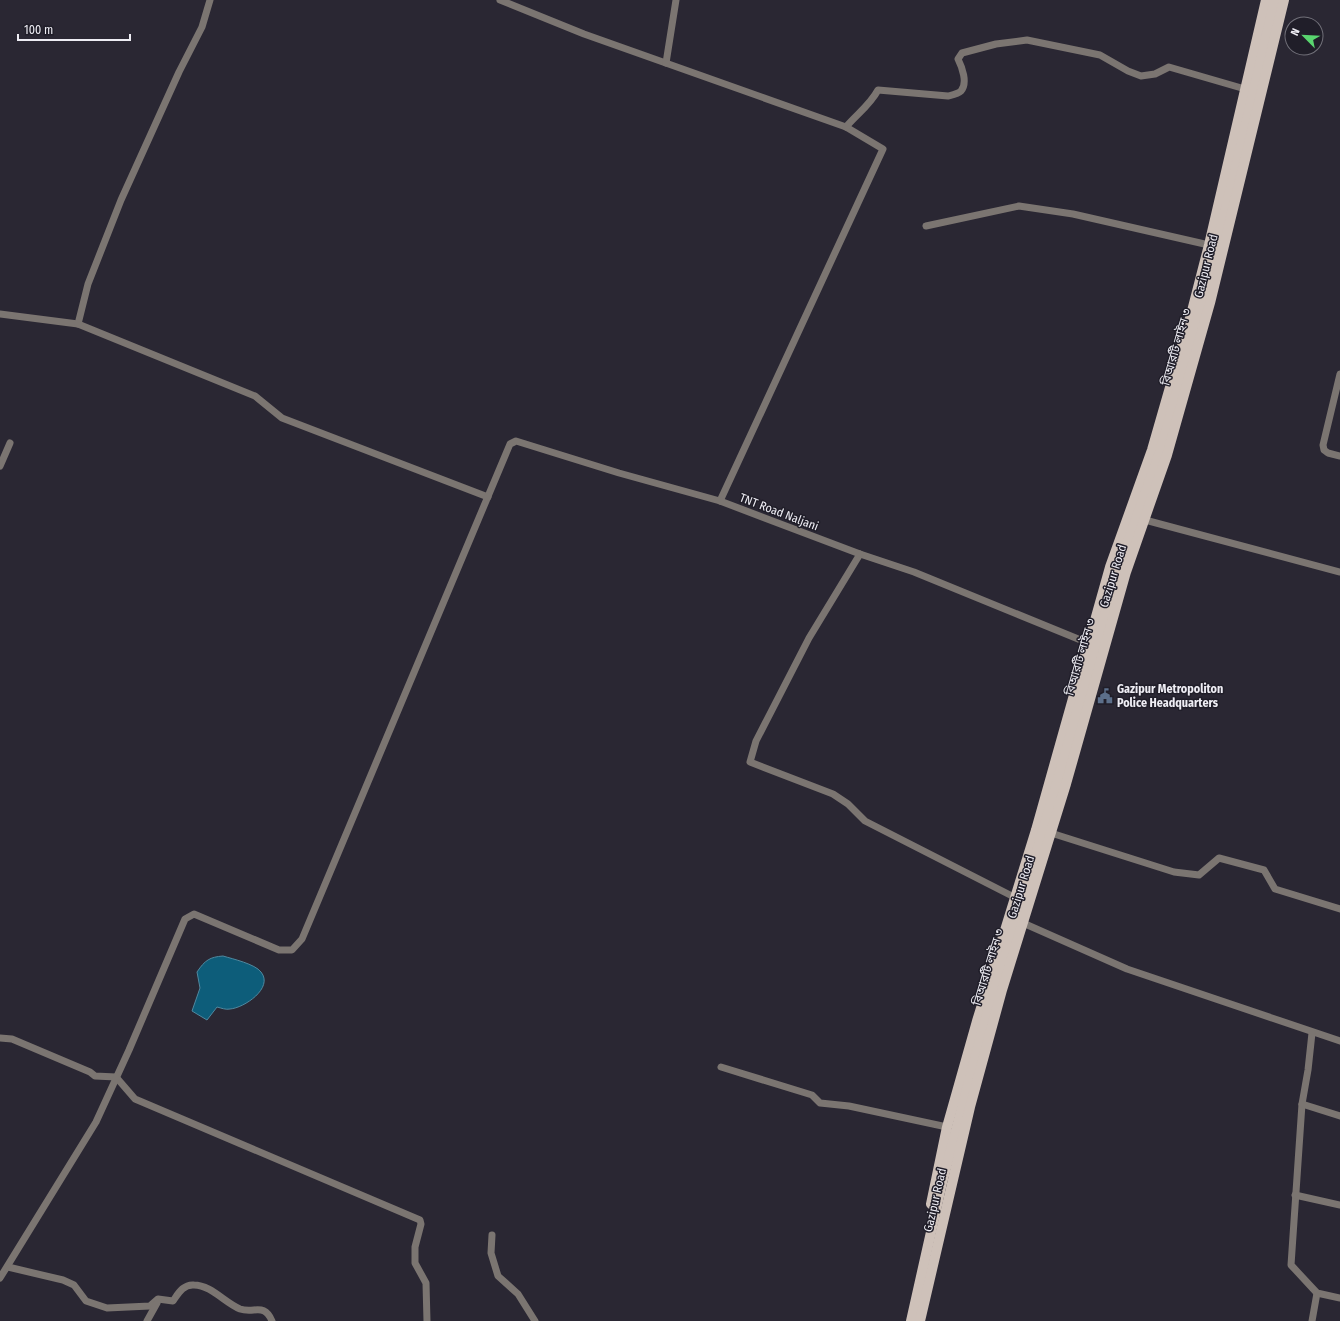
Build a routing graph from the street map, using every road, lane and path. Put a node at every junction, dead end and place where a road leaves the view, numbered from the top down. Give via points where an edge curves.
1 (210, 0) edge
2 (500, 0) edge
3 (676, 0) edge
4 (1266, 0) edge
5 (1275, 0) edge
6 (1284, 0) edge
7 (666, 63) junction
8 (1245, 89) junction
9 (846, 127) junction
10 (926, 226) dead end
11 (1209, 245) junction
12 (0, 314) edge
13 (78, 324) junction
14 (1340, 374) edge
15 (10, 442) dead end
16 (1340, 456) edge
17 (0, 466) edge
18 (488, 497) junction
19 (720, 501) junction
20 (1145, 520) junction
21 (860, 554) junction
22 (1340, 572) edge
23 (1088, 643) junction
24 (1051, 833) junction
25 (1016, 898) junction
26 (1340, 910) edge
27 (1023, 923) junction
28 (1312, 1033) junction
29 (0, 1038) edge
30 (1340, 1041) edge
31 (721, 1067) dead end
32 (116, 1078) junction
33 (1302, 1104) junction
34 (1340, 1116) edge
35 (947, 1127) junction
36 (1295, 1195) junction
37 (1340, 1205) edge
38 (492, 1235) dead end
39 (8, 1267) junction
40 (0, 1278) edge
41 (1317, 1293) junction
42 (1340, 1298) edge
43 (158, 1299) junction
44 (147, 1321) edge
45 (272, 1321) edge
46 (427, 1321) edge
47 (535, 1321) edge
48 (904, 1321) edge
49 (911, 1321) edge
50 (920, 1321) edge
51 (1312, 1321) edge

1 - 13 street via 202,27 178,72 122,200 88,284
2 - 7 street
3 - 7 street
4 - 8 main road, Gazipur Road
5 - 49 main road, বিআরটি লাইন ৩ via 1202,302 1160,452 1118,570 1042,838 985,1021 941,1190
6 - 20 main road, Gazipur Road via 1210,303 1167,455
7 - 9 street
8 - 9 street via 1169,67 1155,74 1141,76 1100,55 1027,40 996,44 962,53 958,59 963,70 964,82 959,93 948,96 878,90 868,106
8 - 11 main road, Gazipur Road
9 - 19 street via 883,149
10 - 11 street via 1019,206 1073,214
11 - 23 main road, Gazipur Road via 1152,450 1110,567
12 - 13 street
13 - 18 street via 255,396 282,418
14 - 16 street via 1323,446 1328,453
15 - 17 street
18 - 19 street, TNT Road Naljani via 510,444 516,441
18 - 32 street, TNT Road Naljani via 302,939 292,950 279,950 194,914 185,919
19 - 21 street, TNT Road Naljani
20 - 22 street
20 - 24 main road, Gazipur Road via 1126,572
21 - 23 street, TNT Road Naljani via 914,572
21 - 25 street via 809,638 756,741 750,762 833,794 848,804 865,821
23 - 25 main road, Gazipur Road
24 - 26 street via 1174,872 1199,876 1219,858 1264,870 1275,889
24 - 27 main road, Gazipur Road
25 - 35 main road, Gazipur Road
27 - 28 street via 1127,969
27 - 50 main road, Gazipur Road via 970,1107
28 - 30 street
28 - 33 street
29 - 32 street via 12,1039 90,1072 94,1076
31 - 35 street via 812,1095 820,1103 850,1106
32 - 39 street via 96,1122
32 - 46 street via 135,1099 420,1220 415,1262 426,1283
33 - 34 street
33 - 36 street
35 - 48 main road, Gazipur Road
36 - 37 street
36 - 41 street via 1291,1265
38 - 47 street via 491,1253 498,1276 518,1294
39 - 40 street
39 - 43 street via 63,1280 74,1286 86,1300 107,1308 150,1306
41 - 42 street
41 - 51 street
43 - 44 street
43 - 45 street via 173,1301 183,1288 194,1285 214,1291 226,1302 242,1310 263,1310 269,1314

